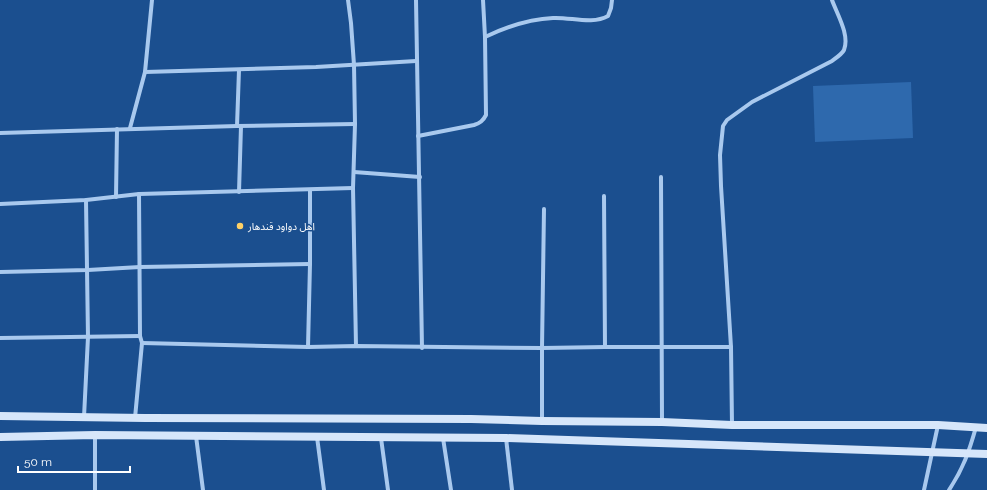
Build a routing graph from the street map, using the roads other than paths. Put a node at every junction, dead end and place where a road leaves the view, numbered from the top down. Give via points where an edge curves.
1 (152, 0) edge
2 (348, 0) edge
3 (416, 0) edge
4 (482, 0) edge
5 (612, 0) edge
6 (832, 0) edge
7 (485, 37) junction
8 (416, 61) junction
9 (354, 65) junction
10 (239, 70) junction
11 (145, 72) junction
12 (355, 124) junction
13 (239, 126) junction
14 (130, 128) junction
15 (117, 129) junction
16 (0, 133) edge
17 (418, 136) junction
18 (354, 172) junction
19 (661, 176) dead end
20 (420, 177) junction
21 (353, 188) junction
22 (310, 190) junction
23 (239, 192) junction
24 (139, 194) junction
25 (604, 196) dead end
26 (116, 198) junction
27 (86, 200) junction
28 (0, 204) edge
29 (544, 209) dead end
30 (310, 264) junction
31 (140, 267) junction
32 (88, 270) junction
33 (0, 272) edge
34 (140, 336) junction
35 (88, 337) junction
36 (0, 338) edge
37 (142, 343) junction
38 (356, 346) junction
39 (308, 347) junction
40 (605, 347) junction
41 (662, 347) junction
42 (731, 347) junction
43 (422, 348) junction
44 (542, 348) junction
45 (0, 416) edge
46 (84, 417) junction
47 (135, 418) junction
48 (542, 421) junction
49 (662, 422) junction
50 (732, 425) junction
51 (938, 425) junction
52 (976, 427) junction
53 (987, 428) edge
54 (95, 435) junction
55 (196, 436) junction
56 (0, 437) edge
57 (317, 437) junction
58 (381, 438) junction
59 (443, 438) junction
60 (506, 438) junction
61 (932, 453) junction
62 (968, 453) junction
63 (987, 454) edge
64 (95, 490) edge
65 (203, 490) edge
66 (324, 490) edge
67 (388, 490) edge
68 (451, 490) edge
69 (512, 490) edge
70 (924, 490) edge
71 (949, 490) edge

1 - 11 street
2 - 9 street
3 - 8 street
4 - 7 street
5 - 7 street via 608,16 600,20 538,19
6 - 42 street via 844,33 844,50 840,55 752,102 726,120 723,126 720,155 721,186
7 - 17 street via 486,115 480,123 474,125
8 - 9 street
8 - 17 street
9 - 10 street
9 - 12 street
10 - 11 street
10 - 13 street
11 - 14 street
12 - 13 street
12 - 18 street
13 - 14 street
13 - 23 street
14 - 15 street
15 - 16 street
15 - 26 street
17 - 20 street
18 - 20 street
18 - 21 street
19 - 41 street
20 - 43 street
21 - 22 street
21 - 38 street
22 - 23 street
22 - 30 street
23 - 24 street
24 - 26 street
24 - 31 street
25 - 40 street
26 - 27 street
27 - 28 street
27 - 32 street
29 - 44 street
30 - 31 street
30 - 39 street
31 - 32 street
31 - 34 street
32 - 33 street
32 - 35 street
34 - 35 street
34 - 37 street
35 - 36 street
35 - 46 street
37 - 39 street
37 - 47 street
38 - 39 street
38 - 43 street
40 - 41 street
40 - 44 street
41 - 42 street
41 - 49 street
42 - 50 street
43 - 44 street
44 - 48 street
45 - 46 main road
46 - 47 main road
47 - 48 main road
48 - 49 main road
49 - 50 main road
50 - 51 main road
51 - 52 main road
51 - 61 street
52 - 53 main road
52 - 62 street
54 - 55 main road
54 - 56 main road
54 - 64 street
55 - 57 main road
55 - 65 street
57 - 58 main road
57 - 66 street
58 - 59 main road
58 - 67 street
59 - 60 main road
59 - 68 street
60 - 61 main road
60 - 69 street
61 - 62 main road
61 - 70 street
62 - 63 main road
62 - 71 street via 961,472

